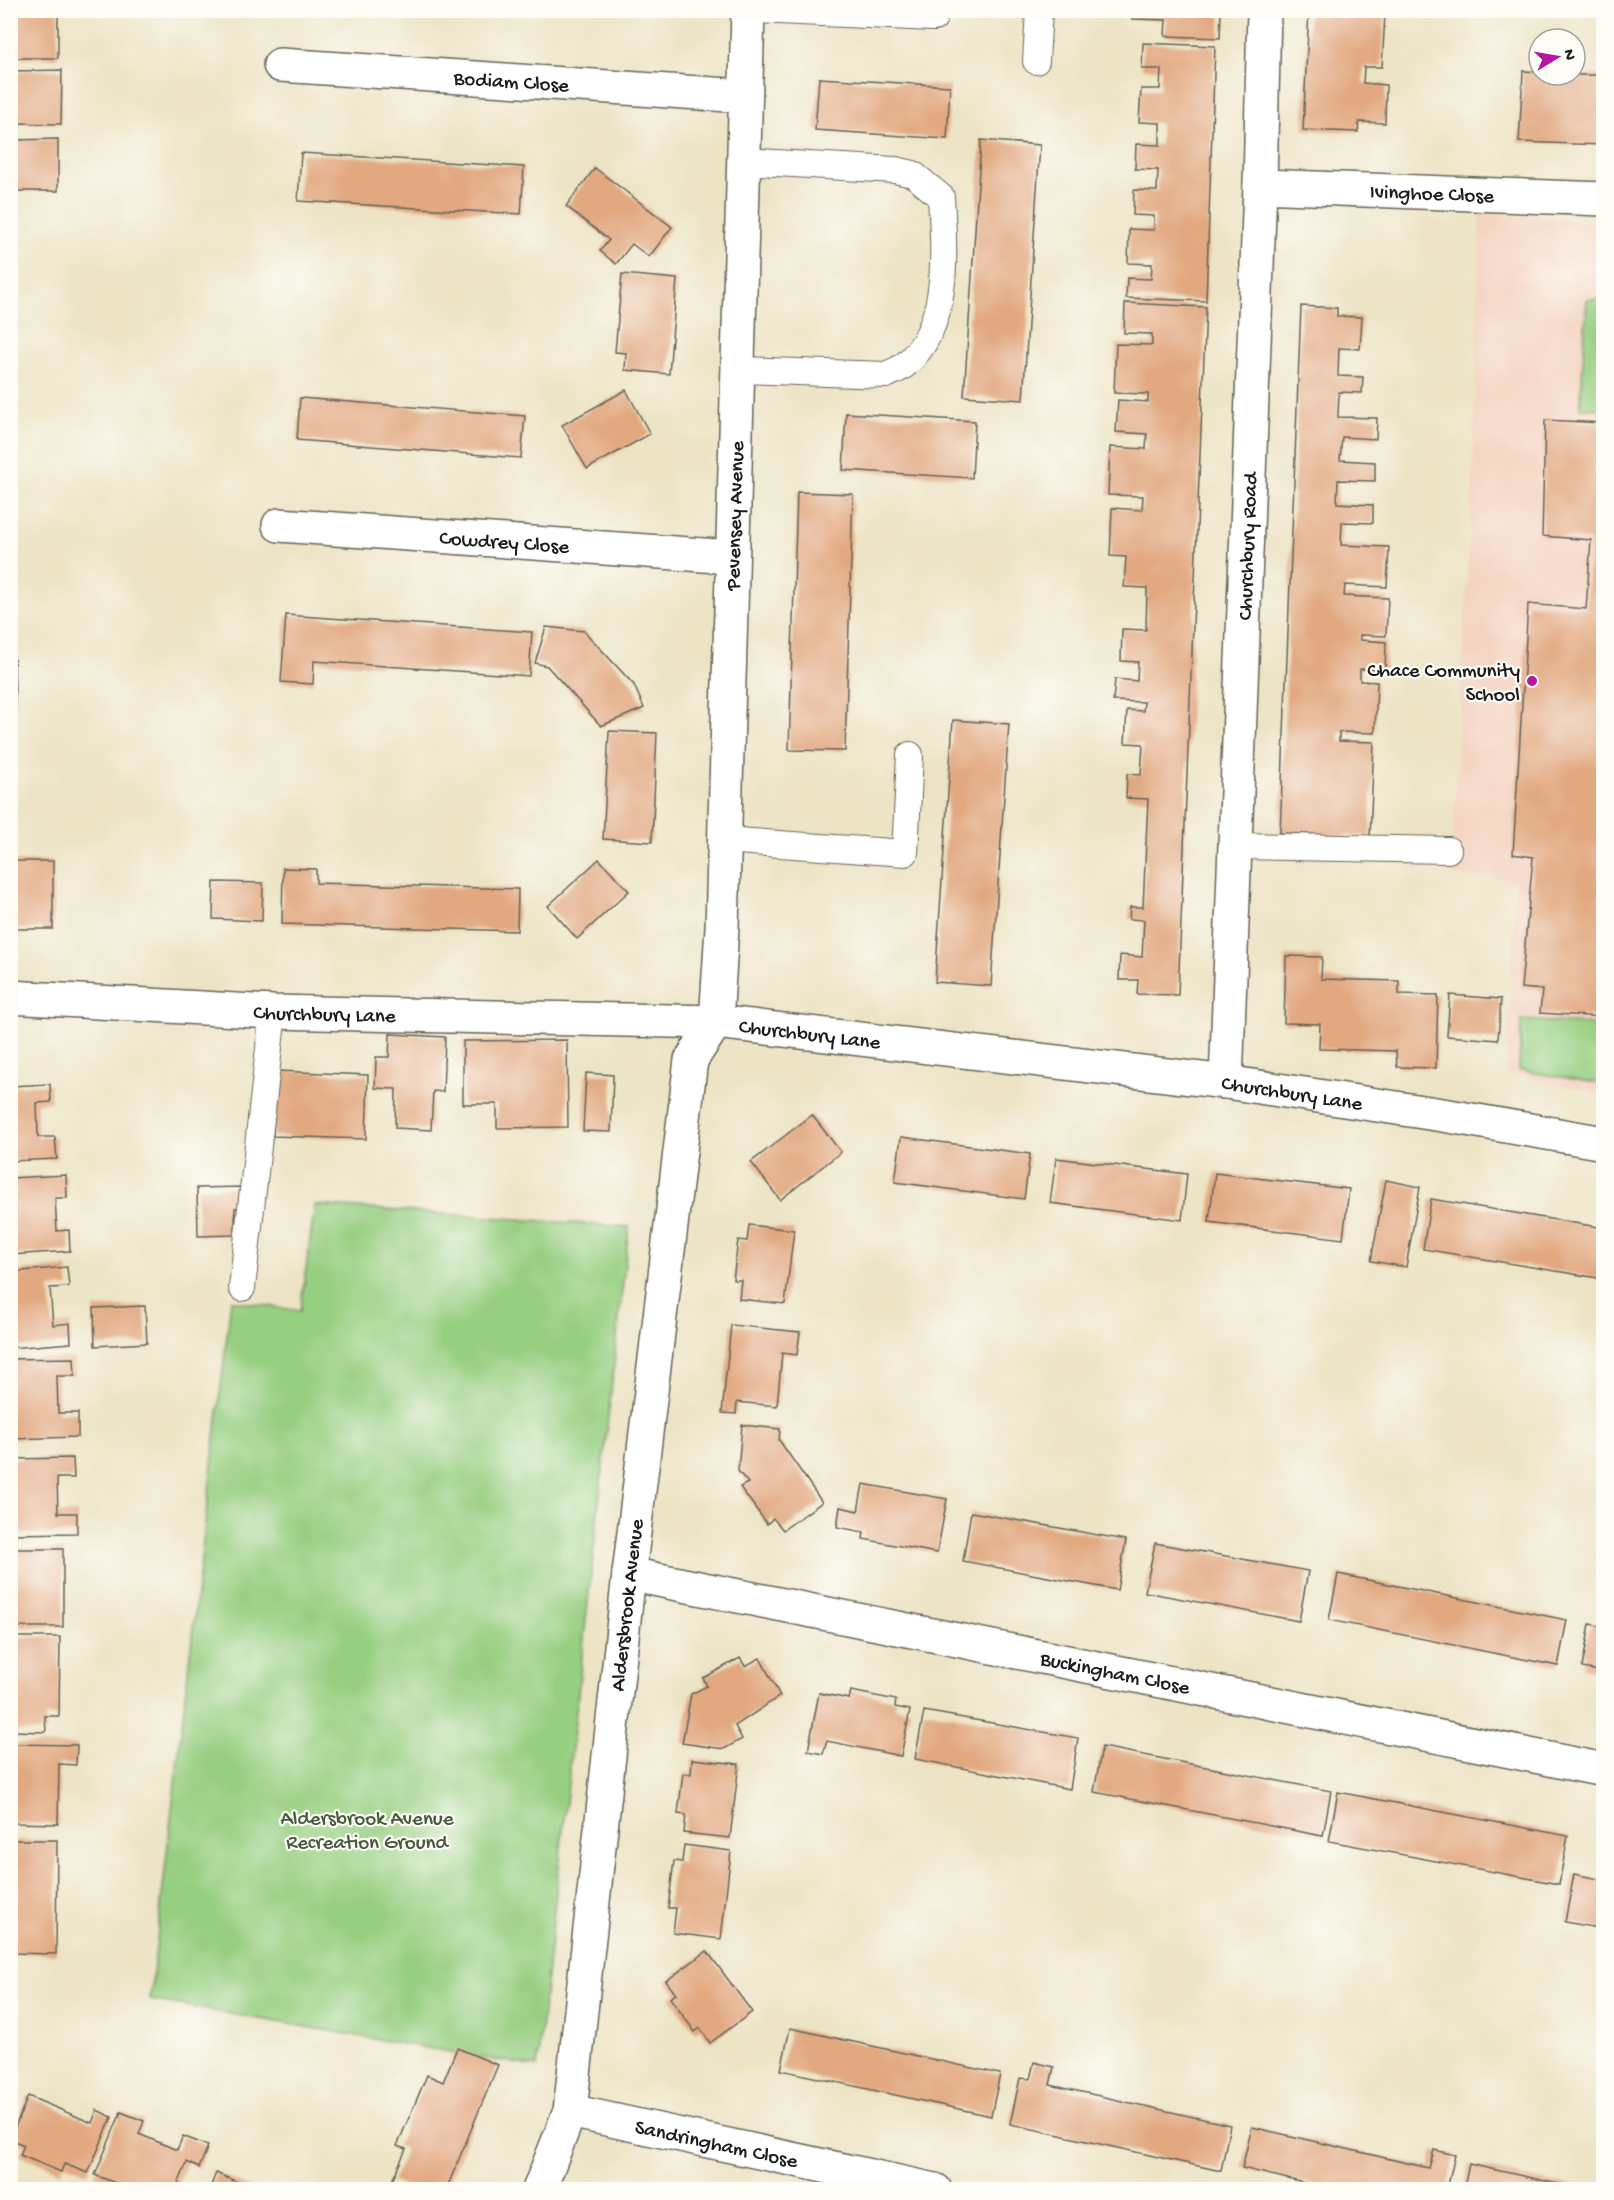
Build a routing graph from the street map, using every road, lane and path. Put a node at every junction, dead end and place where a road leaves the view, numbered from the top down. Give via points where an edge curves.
1 (748, 10) edge
2 (753, 10) edge
3 (934, 10) edge
4 (1039, 10) edge
5 (1264, 10) edge
6 (1036, 61) dead end
7 (280, 65) dead end
8 (744, 96) junction
9 (744, 161) junction
10 (1260, 186) junction
11 (1604, 200) edge
12 (738, 370) junction
13 (279, 525) dead end
14 (732, 557) junction
15 (910, 755) dead end
16 (724, 840) junction
17 (1236, 846) junction
18 (1448, 850) dead end
19 (10, 997) edge
20 (273, 1012) junction
21 (716, 1022) junction
22 (1226, 1082) junction
23 (1604, 1143) edge
24 (243, 1288) dead end
25 (629, 1574) junction
26 (1604, 1770) edge
27 (570, 2111) junction
28 (539, 2190) edge
29 (935, 2190) edge

1 - 8 street, Pevensey Avenue
2 - 3 lane via 934,18
4 - 6 lane
5 - 10 street, Churchbury Road
7 - 8 street, Bodiam Close
8 - 9 street, Pevensey Avenue
9 - 12 street, Pevensey Avenue
9 - 12 lane via 914,174 941,197 944,254 940,299 928,337 906,365 886,375
10 - 11 street, Ivinghoe Close
10 - 17 street, Churchbury Road
12 - 14 street, Pevensey Avenue
13 - 14 street, Cowdrey Close
14 - 16 street, Pevensey Avenue
15 - 16 lane via 905,853
16 - 21 street, Pevensey Avenue
17 - 18 lane
17 - 22 street, Churchbury Road
19 - 20 street, Churchbury Lane
20 - 21 street, Churchbury Lane
20 - 24 lane
21 - 22 street, Churchbury Lane
21 - 25 street, Aldersbrook Avenue via 691,1060
22 - 23 street, Churchbury Lane
25 - 26 street, Buckingham Close
25 - 27 street, Aldersbrook Avenue
27 - 28 street, Aldersbrook Avenue
27 - 29 street, Sandringham Close

